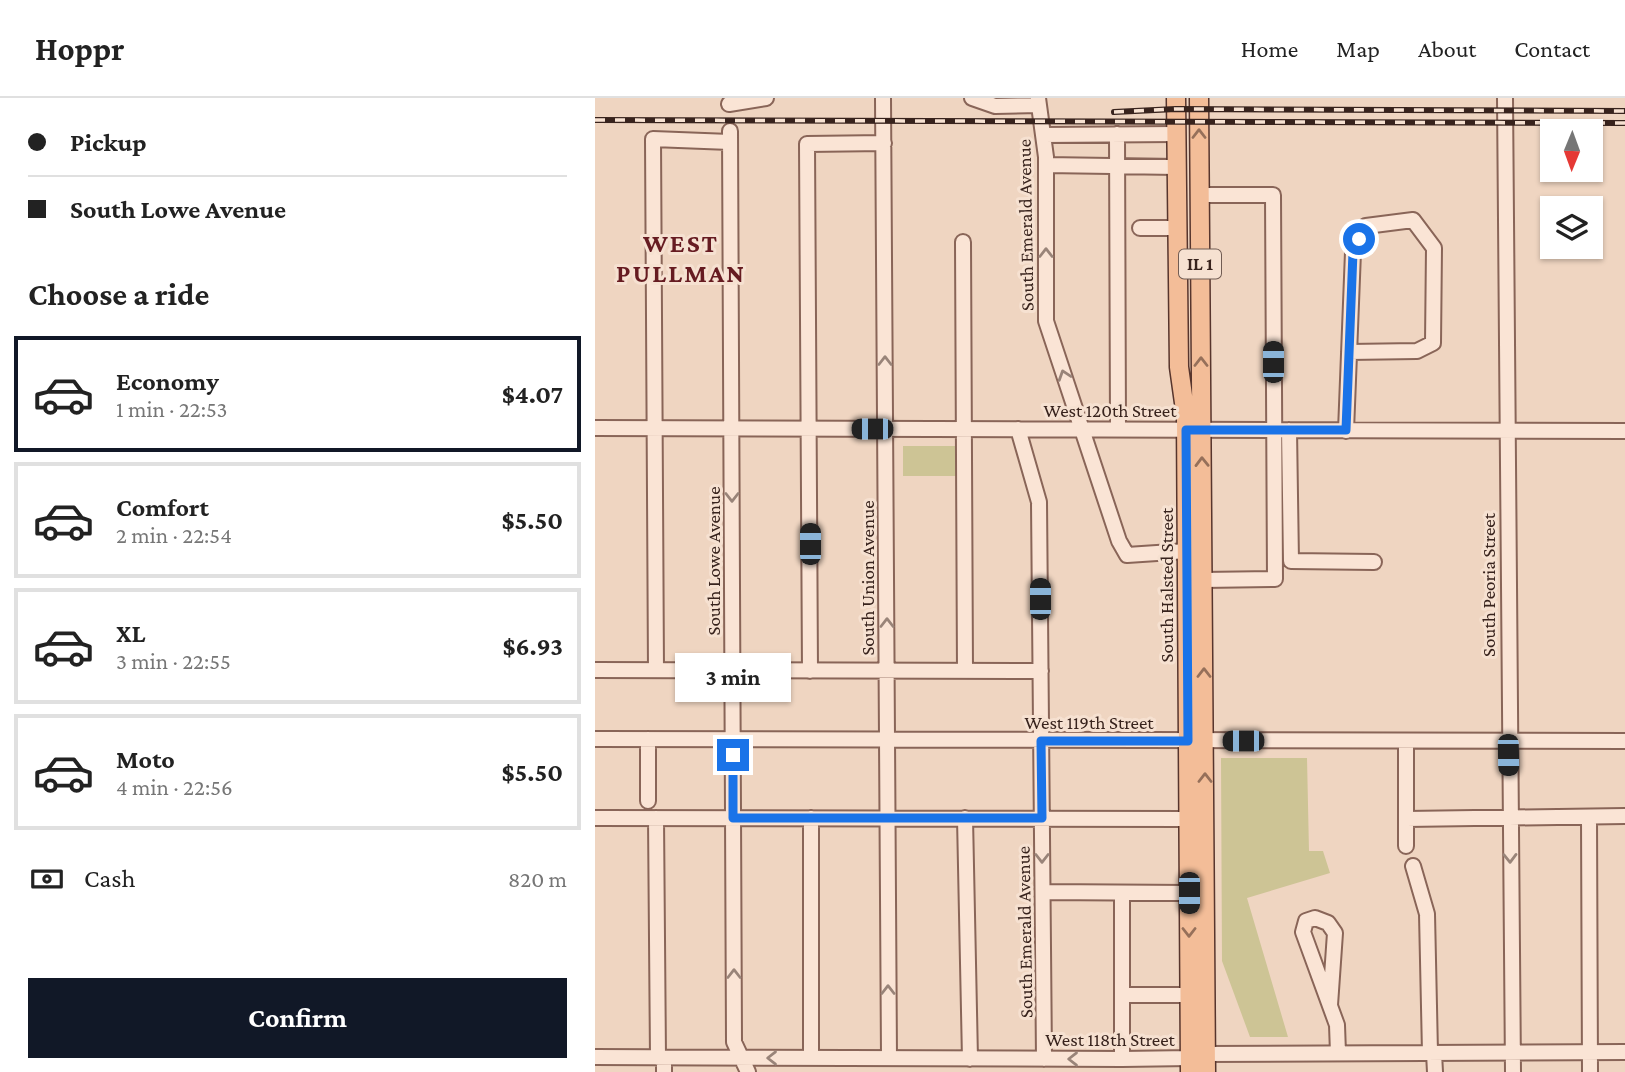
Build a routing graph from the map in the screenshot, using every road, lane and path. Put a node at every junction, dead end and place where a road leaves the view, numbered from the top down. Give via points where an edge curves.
1 (766, 98) edge
2 (883, 98) edge
3 (972, 98) edge
4 (1176, 98) edge
5 (1199, 98) edge
6 (1505, 98) edge
7 (1039, 102) edge
8 (729, 105) edge
9 (1117, 134) junction
10 (1176, 134) junction
11 (1043, 135) junction
12 (884, 143) junction
13 (1046, 166) junction
14 (1117, 166) junction
15 (1177, 167) junction
16 (1200, 195) junction
17 (1140, 228) dead end
18 (1177, 228) junction
19 (963, 242) dead end
20 (1349, 352) junction
21 (595, 428) edge
22 (656, 428) junction
23 (732, 429) junction
24 (810, 429) junction
25 (886, 429) junction
26 (964, 429) junction
27 (1018, 429) junction
28 (1081, 430) junction
29 (1118, 430) junction
30 (1194, 430) junction
31 (1273, 430) junction
32 (1289, 430) junction
33 (1346, 430) junction
34 (1507, 431) junction
35 (1625, 431) edge
36 (1187, 551) junction
37 (1374, 562) dead end
38 (1203, 580) junction
39 (595, 670) edge
40 (656, 670) junction
41 (733, 670) junction
42 (810, 671) junction
43 (887, 671) junction
44 (965, 671) junction
45 (1041, 671) junction
46 (595, 739) edge
47 (648, 739) junction
48 (733, 740) junction
49 (887, 740) junction
50 (1625, 740) edge
51 (1041, 741) junction
52 (1196, 741) junction
53 (1406, 741) junction
54 (1508, 741) junction
55 (648, 801) dead end
56 (1625, 816) edge
57 (1589, 817) junction
58 (595, 818) edge
59 (656, 818) junction
60 (733, 818) junction
61 (811, 818) junction
62 (887, 818) junction
63 (965, 818) junction
64 (1042, 818) junction
65 (1509, 818) junction
66 (1189, 819) junction
67 (1406, 819) junction
68 (1406, 846) dead end
69 (1413, 866) dead end
70 (1042, 892) junction
71 (1122, 893) junction
72 (1189, 893) junction
73 (1122, 995) junction
74 (1190, 995) junction
75 (1330, 1005) junction
76 (1513, 1052) junction
77 (1590, 1052) junction
78 (1625, 1052) edge
79 (1338, 1053) junction
80 (1432, 1053) junction
81 (595, 1057) edge
82 (741, 1058) junction
83 (811, 1058) junction
84 (889, 1058) junction
85 (1044, 1059) junction
86 (662, 1062) edge
87 (975, 1063) edge
88 (1117, 1063) edge
89 (1198, 1064) edge
90 (860, 1065) edge
91 (748, 1072) edge
92 (1435, 1072) edge
93 (1513, 1072) edge
94 (1590, 1072) edge

1 - 8 street
2 - 12 street, South Union Avenue
3 - 7 street via 995,106
4 - 10 main road, South Halsted Street / IL 1
16 -> 5 main road, South Halsted Street / IL 1
6 - 34 street, South Peoria Street
7 - 11 street, South Emerald Avenue
9 - 10 street
9 - 11 street
9 - 14 street
10 - 15 main road, South Halsted Street / IL 1
11 - 13 street, South Emerald Avenue
12 - 24 street via 807,144
25 -> 12 street, South Union Avenue
13 - 14 street
28 -> 13 street, South Emerald Avenue via 1047,321
14 - 15 street
14 - 29 street
15 - 18 main road, South Halsted Street / IL 1
30 -> 16 main road, South Halsted Street / IL 1
16 - 31 street via 1273,195
17 - 18 street
18 - 30 main road, South Halsted Street / IL 1 via 1179,367
19 - 26 street
20 - 20 street via 1353,252 1366,226 1413,220 1434,248 1433,342 1417,351
20 - 33 street
21 - 22 street, West 120th Street
22 - 23 street, West 120th Street
22 - 23 street, South Lowe Avenue via 653,139 730,136
22 - 40 street
23 - 24 street, West 120th Street
23 -> 41 street, South Lowe Avenue
24 - 25 street, West 120th Street
24 - 42 street
25 - 26 street, West 120th Street
43 -> 25 street, South Union Avenue
26 - 27 street, West 120th Street
26 - 44 street
27 - 28 street, West 120th Street
27 - 45 street, South Emerald Avenue via 1039,502
28 - 29 street, West 120th Street
28 - 36 street, South Emerald Avenue via 1127,555
29 - 30 street, West 120th Street
30 - 31 street, West 120th Street
30 - 36 main road, South Halsted Street / IL 1
38 -> 30 main road, South Halsted Street / IL 1
31 - 32 street, West 120th Street
31 - 38 street via 1275,579
32 - 33 street, West 120th Street
32 - 37 street via 1291,561
33 - 34 street, West 120th Street
34 - 35 street, West 120th Street
34 - 54 street, South Peoria Street
36 - 52 main road, South Halsted Street / IL 1
52 -> 38 main road, South Halsted Street / IL 1
39 - 40 street
40 - 41 street
41 - 42 street
41 - 48 street, South Lowe Avenue
42 - 43 street
43 - 44 street
43 - 49 street, South Union Avenue
44 - 45 street
45 - 51 street, South Emerald Avenue
46 - 47 street, West 119th Street
47 - 48 street, West 119th Street
47 - 55 street
48 - 49 street, West 119th Street
48 - 60 street, South Lowe Avenue
49 - 51 street, West 119th Street
49 - 62 street, South Union Avenue
50 - 54 street, West 119th Street
51 - 52 street, West 119th Street
51 - 64 street, South Emerald Avenue
52 - 53 street, West 119th Street
52 - 66 main road, South Halsted Street / IL 1
89 -> 52 main road, South Halsted Street / IL 1
53 - 54 street, West 119th Street
53 - 67 street
54 - 65 street, South Peoria Street
56 - 57 street
57 - 65 street
57 - 77 street
58 - 59 street
59 - 60 street
59 - 86 street
60 - 61 street
82 -> 60 street, South Lowe Avenue via 734,1042
61 - 62 street
61 - 83 street
62 - 63 street
84 -> 62 street, South Union Avenue
63 - 64 street
63 - 87 street
64 - 66 street
64 -> 70 street, South Emerald Avenue
65 - 67 street
65 -> 76 street, South Peoria Street
66 - 72 main road, South Halsted Street / IL 1
67 - 68 street
69 - 80 street via 1427,914
70 - 71 street
70 - 85 street, South Emerald Avenue
71 - 72 street
71 - 73 street
72 -> 74 main road, South Halsted Street / IL 1
73 - 74 street
73 - 88 street
74 - 89 main road, South Halsted Street / IL 1
75 - 75 street via 1303,932 1306,921 1315,918 1328,923 1335,933
75 - 79 street via 1337,1025
76 - 77 street, West 118th Street
76 - 80 street, West 118th Street
76 - 93 street, South Peoria Street
77 - 78 street, West 118th Street
77 - 94 street
79 - 80 street, West 118th Street
79 - 89 street, West 118th Street
80 - 92 street
81 - 86 street, West 118th Street
83 -> 82 street, West 118th Street
82 - 86 street, West 118th Street
82 - 91 street, South Lowe Avenue
83 - 90 street, West 118th Street
84 - 87 street, West 118th Street
84 - 90 street, West 118th Street
85 - 87 street, West 118th Street
88 -> 85 street, West 118th Street
88 - 89 street, West 118th Street

